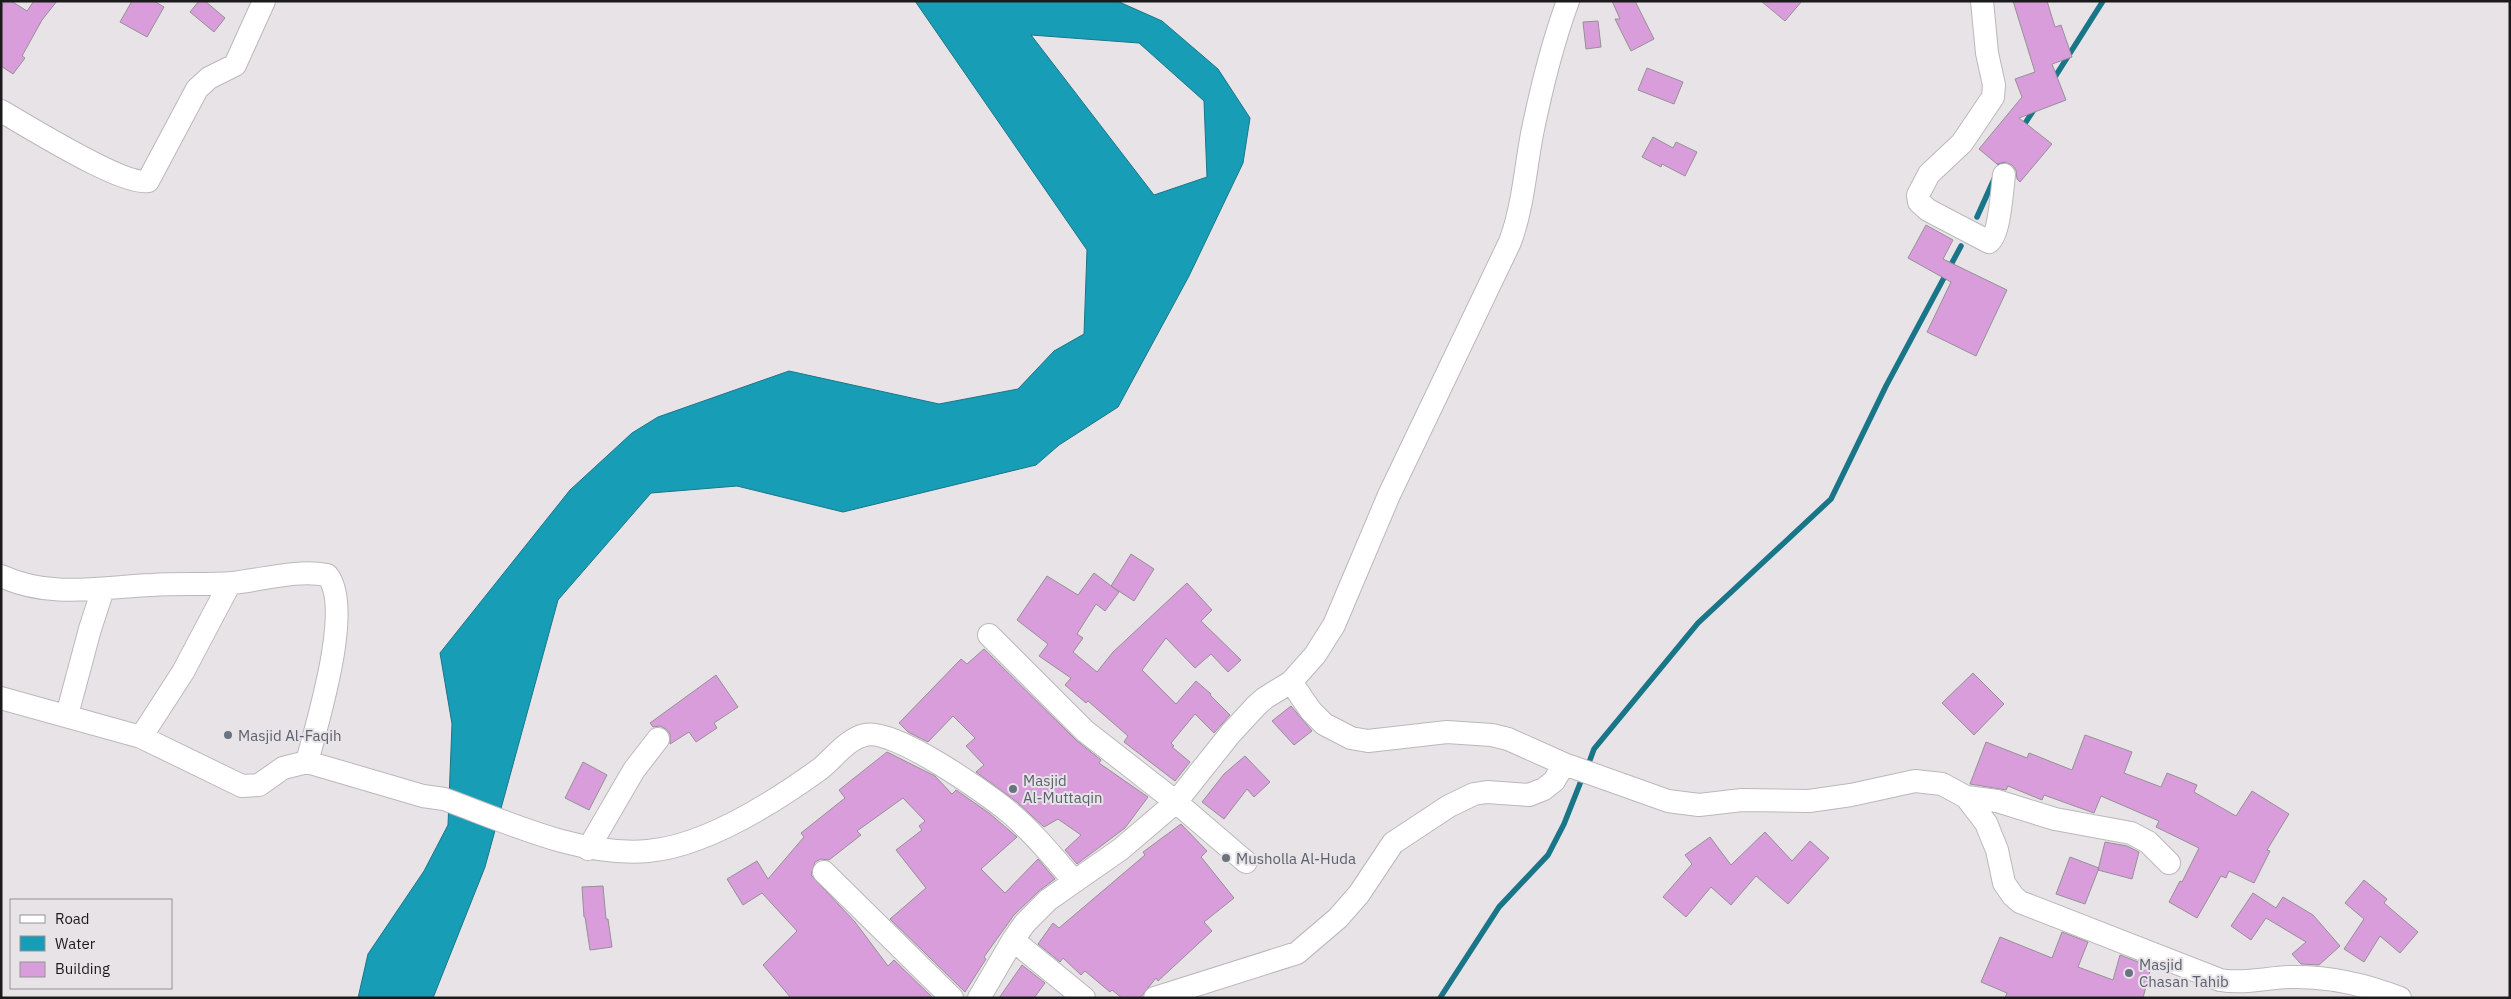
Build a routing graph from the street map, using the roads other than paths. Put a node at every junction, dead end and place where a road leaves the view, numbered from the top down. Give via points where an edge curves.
1 (264, 1) edge
2 (1568, 1) edge
3 (1982, 1) edge
4 (1, 111) edge
5 (2004, 175) dead end
6 (1, 576) edge
7 (230, 583) junction
8 (103, 589) junction
9 (989, 635) dead end
10 (1291, 682) junction
11 (1, 698) edge
12 (67, 716) junction
13 (141, 737) junction
14 (658, 739) dead end
15 (307, 762) junction
16 (1571, 767) junction
17 (1966, 797) junction
18 (1176, 802) junction
19 (588, 849) junction
20 (1246, 862) dead end
21 (2168, 863) dead end
22 (824, 872) dead end
23 (1074, 881) junction
24 (1013, 940) junction
25 (952, 998) edge
26 (979, 998) edge
27 (1084, 998) edge
28 (1155, 998) edge
29 (2400, 998) edge

1 - 4 street via 235,64 209,78 197,89 148,181 136,182 59,146
2 - 10 street via 1543,85 1525,188 1510,242 1389,495 1334,625 1316,655
3 - 5 street via 1993,97 1962,143 1925,179 1919,190 1919,202 1945,219 1991,241 2000,212
6 - 8 street via 26,586 47,589
7 - 8 street via 151,584
7 - 13 street via 183,672
7 - 15 street via 325,574 333,585 337,623 323,703
8 - 12 street
9 - 18 street via 1085,731
10 - 16 street via 1324,724 1351,738 1368,741 1447,732 1478,733 1508,739
10 - 18 street via 1256,706
11 - 12 street
12 - 13 street
13 - 15 street via 242,786 259,785 283,768
14 - 19 street via 634,770
15 - 19 street via 423,796 444,799
16 - 17 street via 1668,801 1699,804 1742,800 1808,801 1922,781 1942,784
16 - 28 street via 1544,789 1529,795 1474,794 1449,806 1393,843 1359,894 1338,918 1297,953
17 - 21 street via 2005,803 2055,819 2131,832 2148,842
17 - 29 street via 1992,833 2004,883 2020,902 2220,980 2242,982 2315,977 2372,987
18 - 20 street
18 - 23 street via 1121,849
19 - 23 street via 649,852 683,844 722,829 820,768 855,739 870,734 909,748 969,782 1010,812
22 - 25 street
23 - 24 street via 1048,900
24 - 26 street
24 - 27 street

